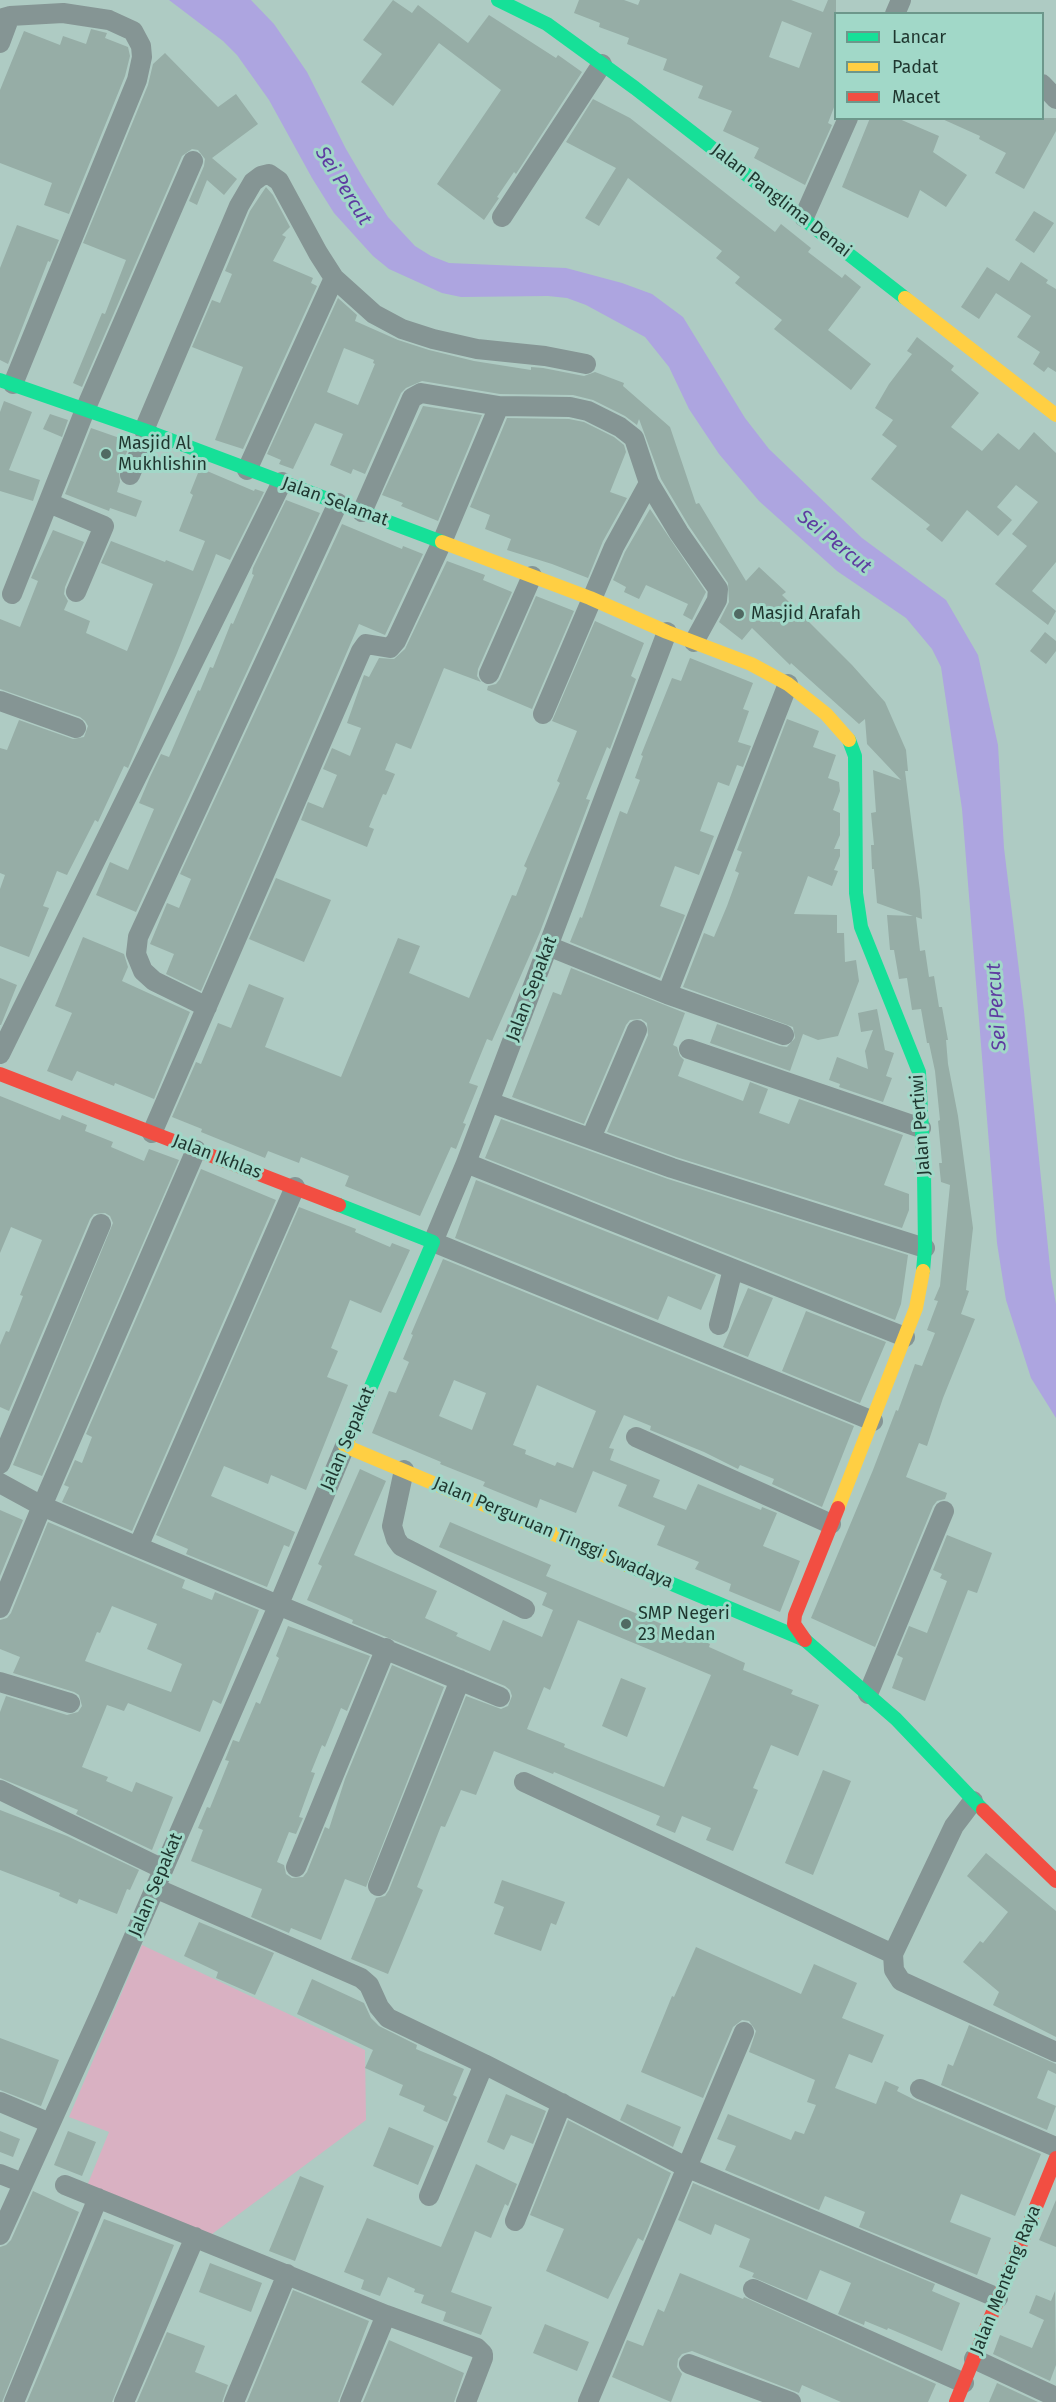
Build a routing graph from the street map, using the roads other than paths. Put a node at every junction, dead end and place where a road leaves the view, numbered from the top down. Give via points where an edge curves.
1 (498, 0) edge
2 (5, 18) edge
3 (0, 43) edge
4 (602, 64) junction
5 (1044, 86) edge
6 (1056, 99) edge
7 (847, 120) edge
8 (192, 161) dead end
9 (502, 218) dead end
10 (804, 218) junction
11 (334, 278) junction
12 (586, 364) dead end
13 (7, 382) edge
14 (499, 406) junction
15 (85, 410) junction
16 (1056, 415) edge
17 (146, 431) junction
18 (247, 470) junction
19 (130, 475) dead end
20 (282, 482) junction
21 (649, 483) junction
22 (49, 503) junction
23 (338, 503) junction
24 (362, 512) junction
25 (442, 542) junction
26 (532, 576) junction
27 (76, 592) dead end
28 (12, 594) dead end
29 (590, 598) junction
30 (667, 632) junction
31 (694, 642) junction
32 (489, 674) dead end
33 (788, 684) junction
34 (0, 700) edge
35 (543, 714) dead end
36 (76, 728) dead end
37 (548, 946) junction
38 (667, 994) junction
39 (207, 1007) junction
40 (637, 1030) dead end
41 (784, 1035) dead end
42 (689, 1049) dead end
43 (0, 1054) edge
44 (0, 1074) edge
45 (489, 1102) junction
46 (921, 1128) junction
47 (152, 1132) junction
48 (591, 1138) junction
49 (196, 1150) junction
50 (466, 1163) junction
51 (294, 1187) junction
52 (101, 1224) dead end
53 (433, 1242) junction
54 (925, 1248) junction
55 (733, 1269) junction
56 (719, 1325) dead end
57 (905, 1337) junction
58 (873, 1421) junction
59 (636, 1437) dead end
60 (345, 1446) junction
61 (0, 1464) edge
62 (404, 1470) junction
63 (0, 1483) edge
64 (42, 1506) junction
65 (944, 1511) dead end
66 (831, 1524) junction
67 (138, 1547) junction
68 (279, 1605) junction
69 (0, 1608) edge
70 (525, 1609) dead end
71 (805, 1640) junction
72 (386, 1648) junction
73 (460, 1680) junction
74 (0, 1682) edge
75 (868, 1694) junction
76 (500, 1697) dead end
77 (70, 1703) dead end
78 (524, 1782) dead end
79 (0, 1790) edge
80 (973, 1801) junction
81 (296, 1867) dead end
82 (163, 1869) junction
83 (1056, 1881) edge
84 (378, 1886) dead end
85 (155, 1888) junction
86 (893, 1954) junction
87 (744, 2032) dead end
88 (1056, 2052) edge
89 (484, 2064) junction
90 (920, 2089) dead end
91 (0, 2102) edge
92 (562, 2103) junction
93 (50, 2123) junction
94 (1056, 2147) edge
95 (1056, 2158) edge
96 (686, 2167) junction
97 (0, 2174) edge
98 (23, 2183) junction
99 (65, 2184) dead end
100 (429, 2196) dead end
101 (98, 2198) junction
102 (515, 2222) dead end
103 (0, 2235) edge
104 (195, 2237) junction
105 (287, 2274) junction
106 (753, 2289) dead end
107 (998, 2298) junction
108 (386, 2315) junction
109 (974, 2359) junction
110 (689, 2364) dead end
111 (964, 2383) junction
112 (1056, 2397) edge
113 (14, 2402) edge
114 (124, 2402) edge
115 (234, 2402) edge
116 (350, 2402) edge
117 (466, 2402) edge
118 (588, 2402) edge
119 (791, 2402) edge
120 (956, 2402) edge

1 - 4 street, Jalan Panglima Denai via 547,24
2 - 3 street
2 - 13 street via 63,13 109,20 133,31 142,57 137,80
4 - 9 street
4 - 10 street, Jalan Panglima Denai
5 - 6 street
7 - 10 street
8 - 15 street
10 - 16 street, Jalan Panglima Denai
11 - 12 street via 374,314 402,329 477,349
11 - 17 street via 279,181 269,174 253,182 238,206
11 - 18 street
13 - 15 street, Jalan Selamat
14 - 21 street via 579,408 620,427 637,444
14 - 24 street via 421,393 412,398
14 - 25 street
15 - 17 street, Jalan Selamat
15 - 22 street
17 - 18 street, Jalan Selamat
17 - 19 street
18 - 20 street, Jalan Selamat
20 - 23 street, Jalan Selamat
20 - 43 street
21 - 29 street
21 - 31 street via 718,589 717,600
22 - 27 street via 104,526
22 - 28 street
23 - 24 street, Jalan Selamat
23 - 39 street via 138,937 136,954 143,971 154,981
24 - 25 street, Jalan Selamat
25 - 26 street, Jalan Selamat
25 - 39 street via 393,646 366,644 361,651
26 - 29 street, Jalan Selamat
26 - 32 street
29 - 30 street, Jalan Selamat
29 - 35 street
30 - 31 street, Jalan Pertiwi
30 - 37 street, Jalan Sepakat
31 - 33 street, Jalan Pertiwi via 751,664
33 - 38 street
33 - 46 street, Jalan Pertiwi via 838,724 853,746 858,913 919,1072
34 - 36 street
37 - 38 street
37 - 45 street, Jalan Sepakat
38 - 41 street
39 - 47 street
40 - 48 street
42 - 46 street
44 - 47 street, Jalan Ikhlas
45 - 48 street
45 - 50 street, Jalan Sepakat
46 - 54 street, Jalan Pertiwi
47 - 49 street, Jalan Ikhlas
48 - 54 street
49 - 51 street, Jalan Ikhlas
49 - 64 street
50 - 53 street, Jalan Sepakat
50 - 55 street
51 - 53 street, Jalan Ikhlas
51 - 67 street
52 - 61 street
53 - 58 street
53 - 60 street, Jalan Sepakat
54 - 57 street, Jalan Pertiwi via 920,1294
55 - 56 street
55 - 57 street
57 - 58 street, Jalan Pertiwi
58 - 66 street, Jalan Pertiwi
59 - 66 street
60 - 62 street, Jalan Perguruan Tinggi Swadaya
60 - 68 street, Jalan Sepakat
62 - 70 street via 392,1526 401,1546
62 - 71 street, Jalan Perguruan Tinggi Swadaya
63 - 64 street
64 - 67 street
64 - 69 street
65 - 75 street
66 - 71 street, Jalan Pertiwi via 795,1615 795,1624
67 - 68 street
68 - 72 street
68 - 82 street, Jalan Sepakat
71 - 75 street, Jalan Perguruan Tinggi Swadaya
72 - 73 street
72 - 81 street
73 - 76 street
73 - 84 street
74 - 77 street
75 - 80 street, Jalan Perguruan Tinggi Swadaya
78 - 86 street
79 - 82 street
80 - 83 street, Jalan Perguruan Tinggi Swadaya
80 - 86 street via 954,1826
82 - 85 street, Jalan Sepakat
85 - 89 street via 361,1978 388,2018
85 - 93 street, Jalan Sepakat
86 - 88 street via 894,1970 902,1981
87 - 96 street
89 - 92 street
89 - 100 street
90 - 94 street
91 - 93 street
92 - 96 street
92 - 102 street
93 - 98 street, Jalan Sepakat
95 - 107 street, Jalan Menteng Raya
96 - 107 street
96 - 118 street
97 - 98 street
98 - 103 street, Jalan Sepakat
99 - 101 street
101 - 104 street
101 - 113 street
104 - 105 street
104 - 114 street
105 - 108 street
105 - 115 street
106 - 111 street
107 - 109 street, Jalan Menteng Raya
108 - 116 street
108 - 117 street via 483,2354
109 - 111 street, Jalan Menteng Raya
109 - 112 street
110 - 119 street
111 - 120 street, Jalan Menteng Raya

